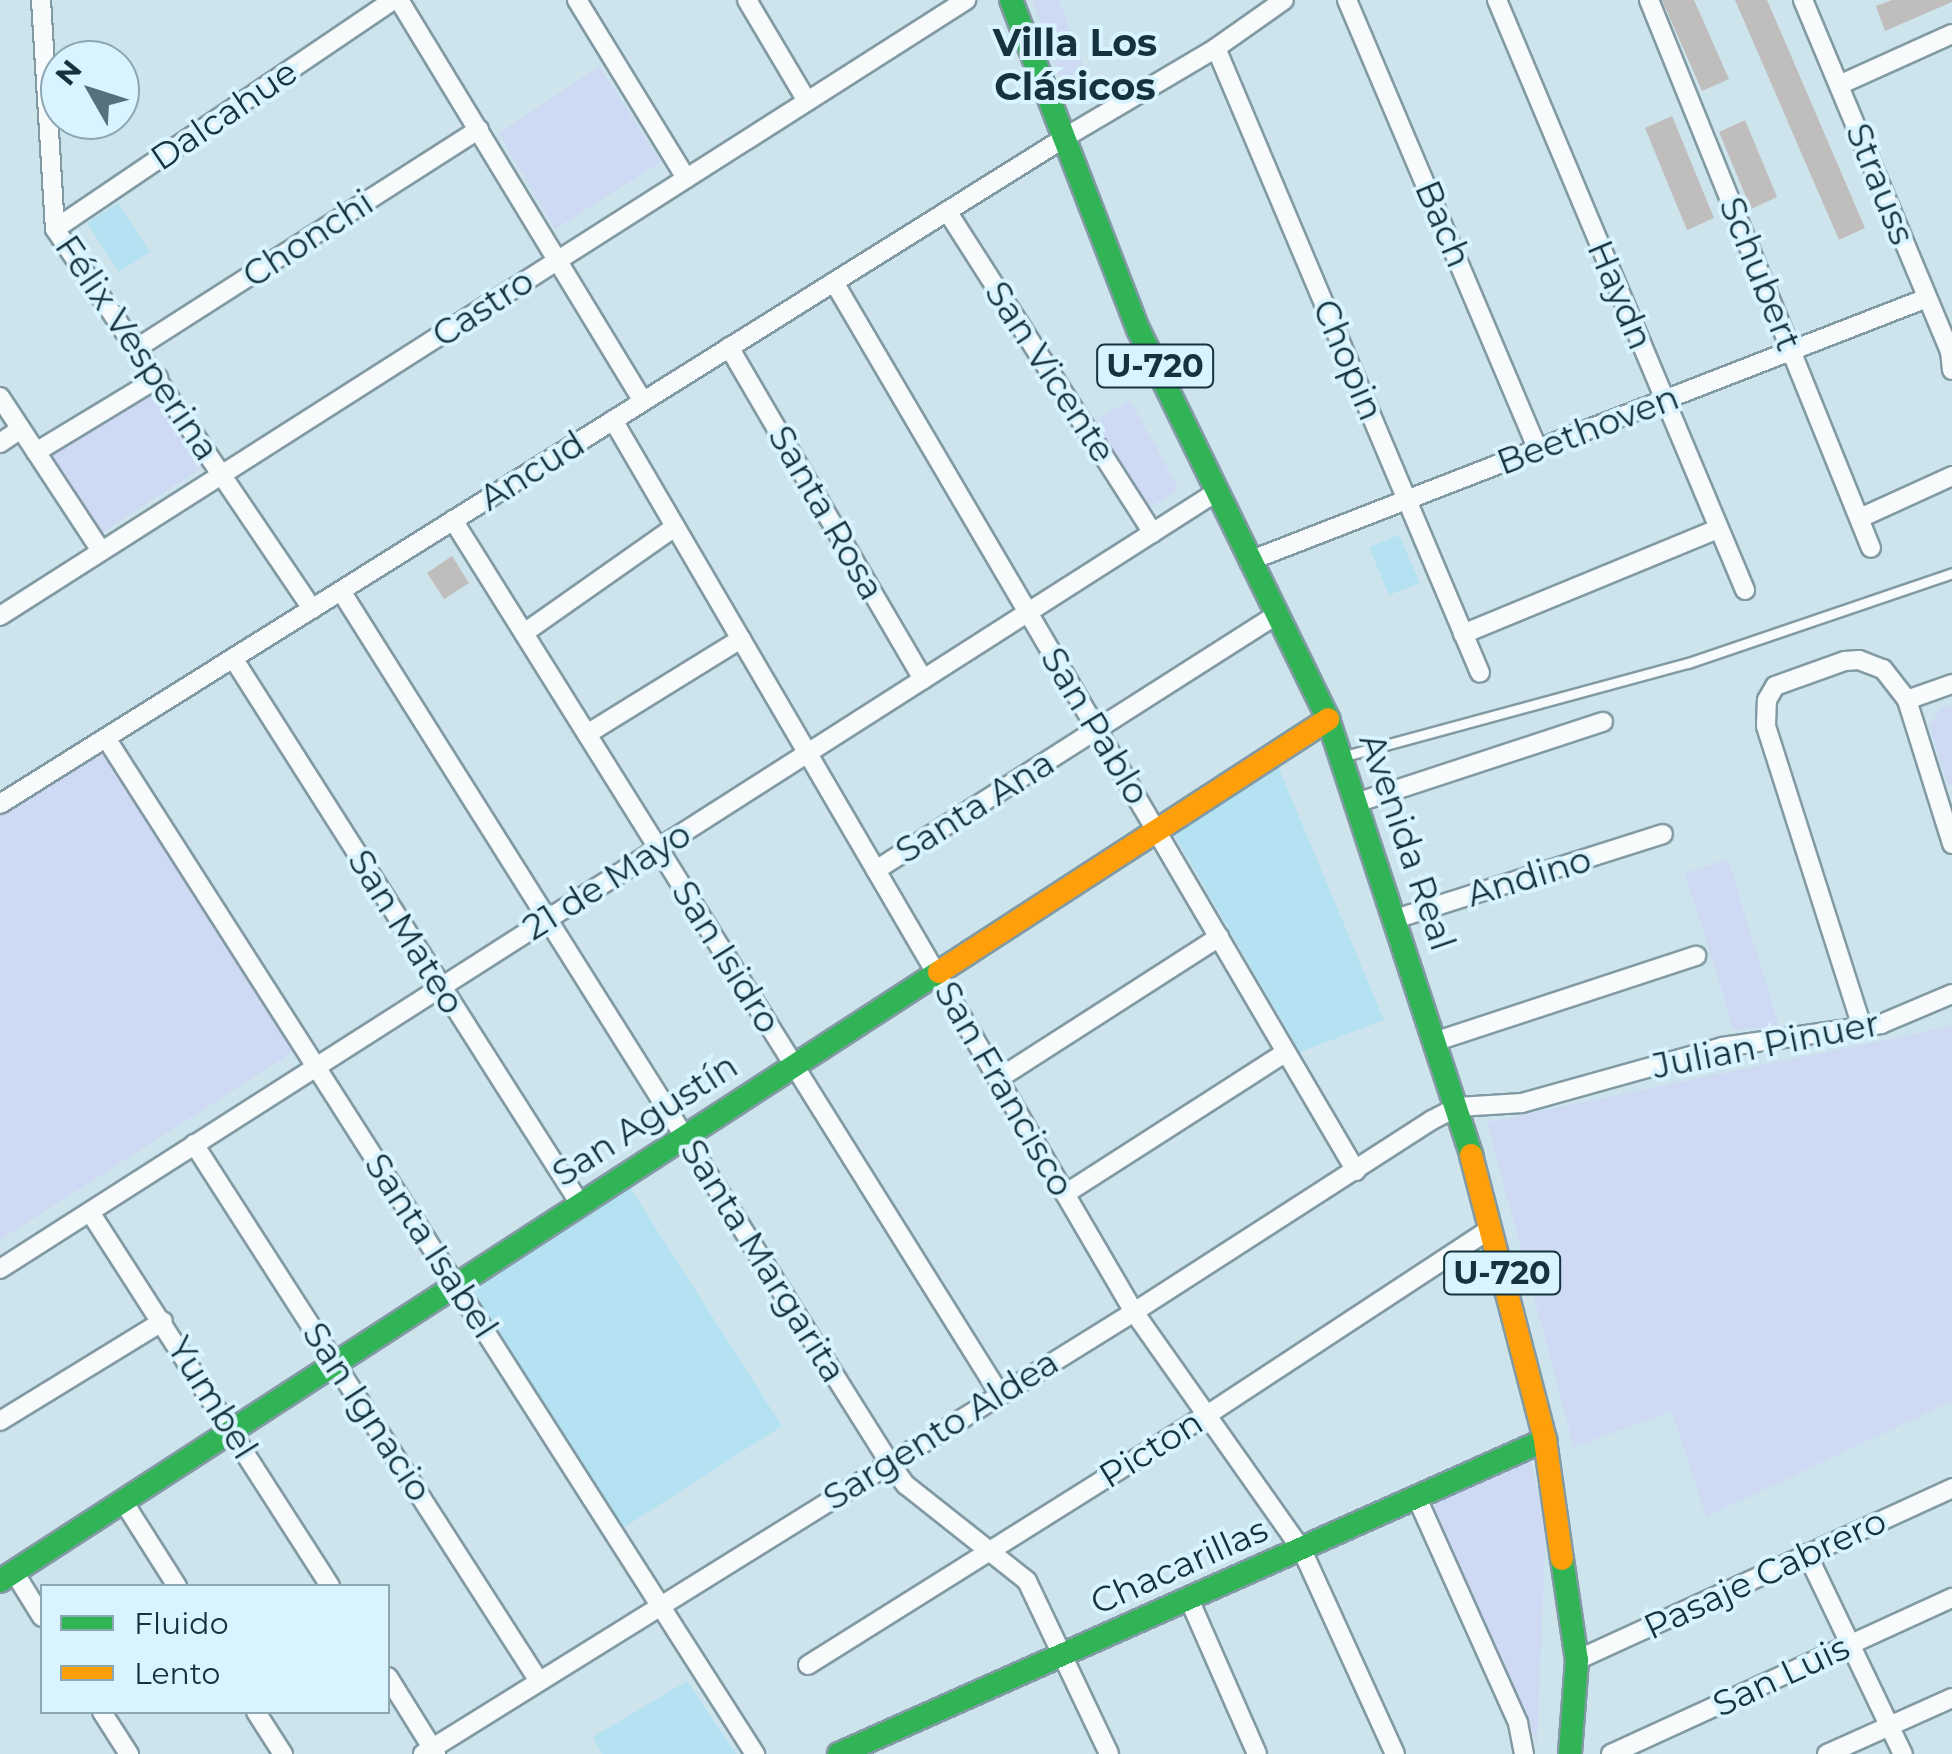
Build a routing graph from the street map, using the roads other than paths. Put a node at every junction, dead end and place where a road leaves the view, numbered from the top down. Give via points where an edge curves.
1 (41, 0) edge
2 (396, 0) edge
3 (577, 0) edge
4 (747, 0) edge
5 (966, 0) edge
6 (1011, 0) edge
7 (1284, 0) edge
8 (1347, 0) edge
9 (1496, 0) edge
10 (1649, 0) edge
11 (1803, 0) edge
12 (1952, 34) edge
13 (1216, 48) junction
14 (1840, 85) junction
15 (807, 101) junction
16 (479, 129) junction
17 (1064, 138) junction
18 (686, 178) junction
19 (947, 211) junction
20 (55, 229) junction
21 (558, 260) junction
22 (834, 282) junction
23 (1927, 298) junction
24 (730, 347) junction
25 (137, 348) junction
26 (1792, 351) junction
27 (1952, 370) edge
28 (158, 378) junction
29 (0, 396) edge
30 (1664, 400) junction
31 (644, 401) junction
32 (613, 420) junction
33 (22, 430) junction
34 (0, 443) edge
35 (1538, 449) junction
36 (36, 452) junction
37 (222, 475) junction
38 (1952, 476) edge
39 (1215, 493) junction
40 (1407, 500) junction
41 (1860, 518) junction
42 (453, 520) junction
43 (675, 527) junction
44 (1718, 529) junction
45 (1153, 533) junction
46 (1870, 548) dead end
47 (101, 551) junction
48 (1248, 562) junction
49 (1952, 573) edge
50 (341, 590) junction
51 (1745, 590) dead end
52 (312, 609) junction
53 (1028, 613) junction
54 (1277, 615) junction
55 (0, 616) edge
56 (524, 633) junction
57 (1463, 634) junction
58 (741, 639) junction
59 (233, 658) junction
60 (1480, 673) dead end
61 (923, 679) junction
62 (1952, 684) edge
63 (1907, 700) junction
64 (1328, 719) junction
65 (1603, 722) dead end
66 (1099, 730) junction
67 (586, 734) junction
68 (106, 738) junction
69 (808, 753) junction
70 (1342, 757) junction
71 (1356, 803) junction
72 (0, 804) edge
73 (1157, 830) junction
74 (1664, 834) dead end
75 (1952, 844) edge
76 (658, 848) junction
77 (876, 870) junction
78 (1395, 918) junction
79 (547, 919) junction
80 (1218, 937) junction
81 (1696, 956) dead end
82 (936, 974) junction
83 (440, 986) junction
84 (1952, 994) edge
85 (1862, 1028) junction
86 (1437, 1042) junction
87 (1285, 1054) junction
88 (316, 1066) junction
89 (794, 1066) junction
90 (998, 1079) junction
91 (1458, 1106) junction
92 (685, 1137) junction
93 (194, 1144) junction
94 (1356, 1171) junction
95 (1065, 1194) junction
96 (580, 1204) junction
97 (90, 1212) junction
98 (1490, 1229) junction
99 (0, 1269) edge
100 (456, 1285) junction
101 (1134, 1312) junction
102 (163, 1321) junction
103 (336, 1362) junction
104 (999, 1394) junction
105 (1206, 1415) junction
106 (0, 1421) edge
107 (232, 1430) junction
108 (1545, 1440) junction
109 (889, 1462) junction
110 (1952, 1488) edge
111 (1417, 1498) junction
112 (124, 1500) junction
113 (1302, 1550) junction
114 (988, 1551) junction
115 (1807, 1554) junction
116 (7, 1576) edge
117 (177, 1584) edge
118 (329, 1584) edge
119 (1952, 1598) edge
120 (1189, 1599) junction
121 (660, 1606) junction
122 (40, 1615) edge
123 (1851, 1644) junction
124 (1062, 1655) junction
125 (1577, 1660) junction
126 (808, 1665) dead end
127 (390, 1680) edge
128 (539, 1681) junction
129 (1952, 1698) edge
130 (103, 1714) edge
131 (257, 1714) edge
132 (1890, 1726) junction
133 (431, 1752) edge
134 (129, 1754) edge
135 (283, 1754) edge
136 (755, 1754) edge
137 (839, 1754) edge
138 (1109, 1754) edge
139 (1256, 1754) edge
140 (1395, 1754) edge
141 (1524, 1754) edge
142 (1570, 1754) edge
143 (1611, 1754) edge
144 (1827, 1754) edge
145 (1902, 1754) edge

1 - 20 street, Félix Vesperina
2 - 16 street
2 - 20 street, Dalcahue
3 - 18 street
4 - 15 street
5 - 15 street, Castro
6 - 17 street, Avenida Real / U-720
7 - 13 street, Ancud
8 - 35 street, Bach
9 - 30 street, Haydn
10 - 26 street, Schubert
11 - 14 street, Strauss
12 - 14 street
13 - 17 street, Ancud
13 - 40 street, Chopin
14 - 23 street, Strauss
15 - 18 street, Castro
16 - 21 street
16 - 25 street, Chonchi
17 - 19 street, Ancud
17 - 39 street, Avenida Real / U-720 via 1139,331
18 - 21 street, Castro
19 - 22 street, Ancud
19 - 45 street, San Vicente
20 - 25 street, Félix Vesperina
21 - 31 street
21 - 37 street, Castro
22 - 24 street, Ancud
22 - 53 street, San Pablo
23 - 26 street, Beethoven
23 - 27 street, Strauss
24 - 31 street, Ancud
24 - 61 street, Santa Rosa
25 - 28 street, Félix Vesperina
26 - 30 street, Beethoven
26 - 41 street, Schubert
28 - 36 street
28 - 37 street, Félix Vesperina
29 - 33 street
30 - 35 street, Beethoven
30 - 44 street, Haydn
31 - 32 street, Ancud
32 - 42 street, Ancud
32 - 43 street, San Francisco
33 - 34 street
33 - 36 street
35 - 40 street, Beethoven
36 - 47 street
37 - 47 street, Castro
37 - 52 street, Félix Vesperina
38 - 41 street
39 - 45 street, 21 de Mayo
39 - 48 street, Avenida Real / U-720
40 - 48 street, Beethoven
40 - 57 street, Chopin
41 - 46 street, Schubert
42 - 50 street, Ancud
42 - 56 street, San Isidro
43 - 56 street
43 - 58 street, San Francisco
44 - 51 street, Haydn
44 - 57 street
45 - 53 street, 21 de Mayo
47 - 55 street, Castro
48 - 54 street, Avenida Real / U-720
49 - 70 lane via 1688,663
50 - 52 street, Ancud
50 - 79 street, Santa Margarita
52 - 59 street, Ancud
53 - 61 street, 21 de Mayo
53 - 66 street, San Pablo
54 - 64 street, Avenida Real / U-720
54 - 66 street, Santa Ana
56 - 67 street, San Isidro
57 - 60 street, Chopin
58 - 67 street
58 - 69 street, San Francisco
59 - 68 street, Ancud
59 - 83 street, San Mateo
61 - 69 street, 21 de Mayo
62 - 63 street
63 - 75 street
63 - 85 street via 1873,663 1846,662 1781,681 1765,709
64 - 70 street, Avenida Real / U-720
64 - 73 street, San Agustín
65 - 71 street
66 - 73 street, San Pablo
66 - 77 street, Santa Ana
67 - 76 street, San Isidro
68 - 72 street, Ancud
68 - 88 street, Santa Isabel
69 - 76 street, 21 de Mayo
69 - 77 street, San Francisco
70 - 71 street, Avenida Real / U-720
71 - 78 street, Avenida Real / U-720
73 - 80 street, San Pablo
73 - 82 street, San Agustín
74 - 78 street, Andino
76 - 79 street, 21 de Mayo
76 - 89 street, San Isidro
77 - 82 street, San Francisco
78 - 86 street, Avenida Real / U-720
79 - 83 street, 21 de Mayo
79 - 92 street, Santa Margarita
80 - 87 street, San Pablo
80 - 90 street
81 - 86 street
82 - 89 street, San Agustín
82 - 90 street, San Francisco
83 - 88 street, 21 de Mayo
83 - 96 street, San Mateo
84 - 85 street, Julian Pinuer
85 - 91 street, Julian Pinuer via 1722,1046 1522,1103
86 - 91 street, Avenida Real / U-720
87 - 94 street, San Pablo
87 - 95 street
88 - 93 street, 21 de Mayo
88 - 100 street, Santa Isabel
89 - 92 street, San Agustín
89 - 104 street, San Isidro
90 - 95 street, San Francisco
91 - 94 street, Sargento Aldea
91 - 98 street, Avenida Real / U-720
92 - 96 street, San Agustín
92 - 109 street, Santa Margarita
93 - 97 street, 21 de Mayo
93 - 103 street, San Ignacio
94 - 101 street, Sargento Aldea
95 - 101 street, San Francisco
96 - 100 street, San Agustín
97 - 99 street, 21 de Mayo
97 - 102 street, Yumbel
98 - 105 street, Picton
98 - 108 street, Avenida Real / U-720
100 - 103 street, San Agustín
100 - 121 street, Santa Isabel
101 - 104 street, Sargento Aldea
101 - 105 street, San Francisco
102 - 106 street
102 - 107 street, Yumbel
103 - 107 street, San Agustín
103 - 128 street, San Ignacio
104 - 109 street, Sargento Aldea
105 - 113 street, San Francisco
105 - 114 street, Picton
107 - 112 street, San Agustín
107 - 118 street, Yumbel
108 - 111 street, Chacarillas
108 - 125 street, Avenida Real / U-720
109 - 114 street, Santa Margarita
109 - 121 street, Sargento Aldea
110 - 115 street, Pasaje Cabrero
111 - 113 street, Chacarillas
111 - 141 street via 1518,1723
112 - 116 street, San Agustín
112 - 117 street
113 - 120 street, Chacarillas
113 - 140 street, San Francisco
114 - 124 street, Santa Margarita via 1026,1580
114 - 126 street, Picton
115 - 123 street
115 - 125 street, Pasaje Cabrero
116 - 122 street
119 - 123 street, San Luis
120 - 124 street, Chacarillas
120 - 139 street
121 - 128 street, Sargento Aldea
121 - 136 street, Santa Isabel
123 - 132 street
123 - 143 street, San Luis
124 - 137 street, Chacarillas
124 - 138 street, Santa Margarita
125 - 142 street, Avenida Real / U-720
127 - 133 street
128 - 133 street, Sargento Aldea
129 - 132 street
130 - 134 street
131 - 135 street
132 - 144 street
132 - 145 street

